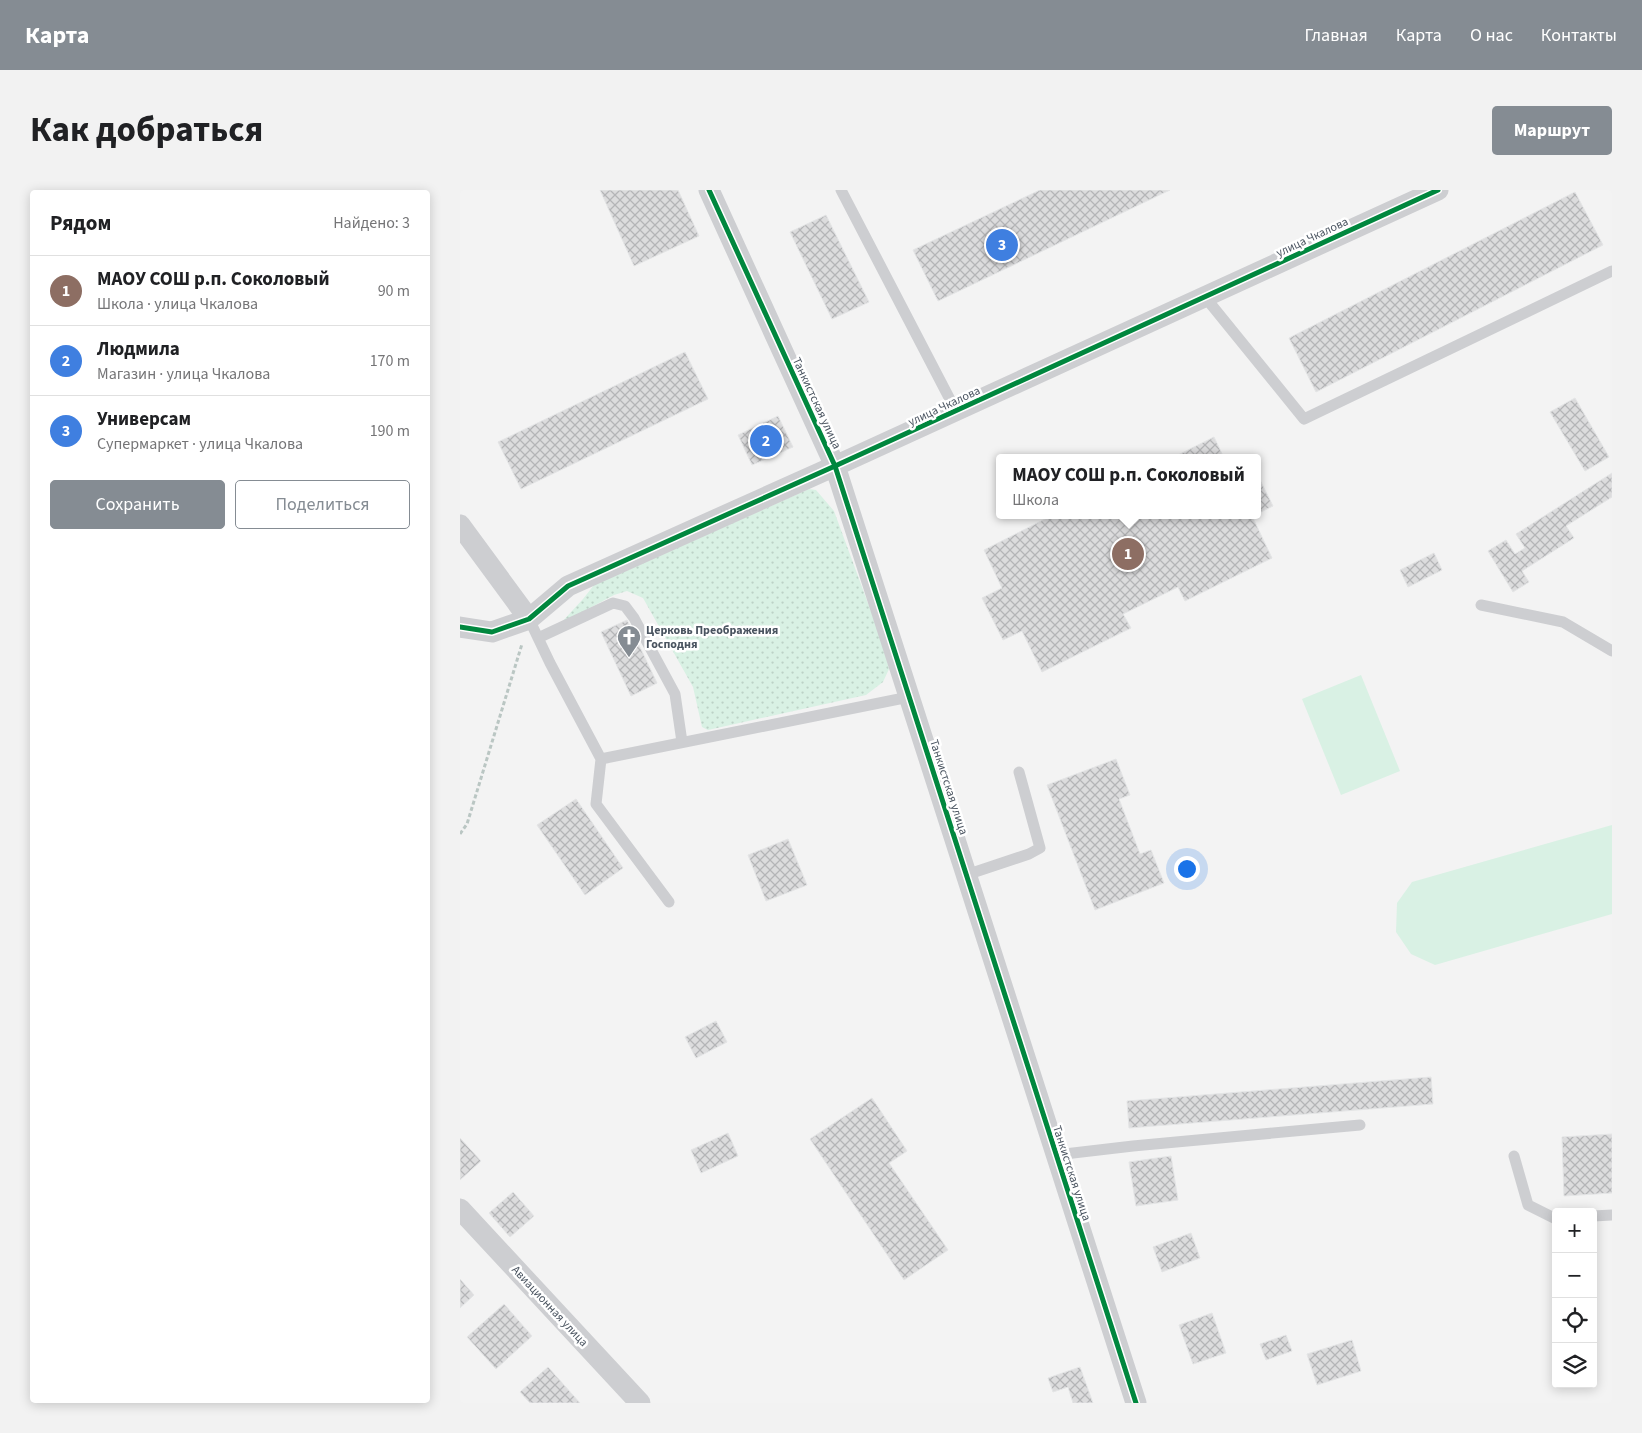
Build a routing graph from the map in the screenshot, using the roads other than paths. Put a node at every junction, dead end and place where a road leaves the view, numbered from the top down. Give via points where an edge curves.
1 (709, 190) edge
2 (841, 190) edge
3 (1438, 190) edge
4 (1612, 271) edge
5 (1205, 297) junction
6 (956, 411) junction
7 (835, 466) junction
8 (460, 525) edge
9 (1480, 605) dead end
10 (529, 619) junction
11 (460, 627) edge
12 (538, 638) junction
13 (1612, 651) edge
14 (910, 697) junction
15 (682, 742) junction
16 (601, 759) junction
17 (1019, 772) dead end
18 (966, 875) junction
19 (669, 902) dead end
20 (1360, 1125) dead end
21 (1056, 1155) junction
22 (1514, 1156) dead end
23 (460, 1209) edge
24 (1612, 1215) edge
25 (1597, 1216) edge
26 (1552, 1217) edge
27 (640, 1403) edge
28 (1136, 1403) edge

1 - 7 street, Танкистская улица
2 - 6 lane
3 - 5 street, улица Чкалова
4 - 5 lane via 1304,418
5 - 6 street, улица Чкалова
6 - 7 street, улица Чкалова
7 - 10 street, улица Чкалова via 568,586
7 - 14 street, Танкистская улица
8 - 10 street
9 - 13 lane via 1564,622
10 - 11 street, улица Чкалова via 492,632
10 - 12 lane
12 - 15 lane via 613,603 625,606 675,694
12 - 16 lane
14 - 15 lane
14 - 18 street, Танкистская улица
15 - 16 lane
16 - 19 lane via 596,804
17 - 18 lane via 1040,848
18 - 21 street, Танкистская улица
20 - 21 lane
21 - 28 street, Танкистская улица
22 - 26 lane via 1528,1205
23 - 27 street, Авиационная улица
24 - 25 lane

